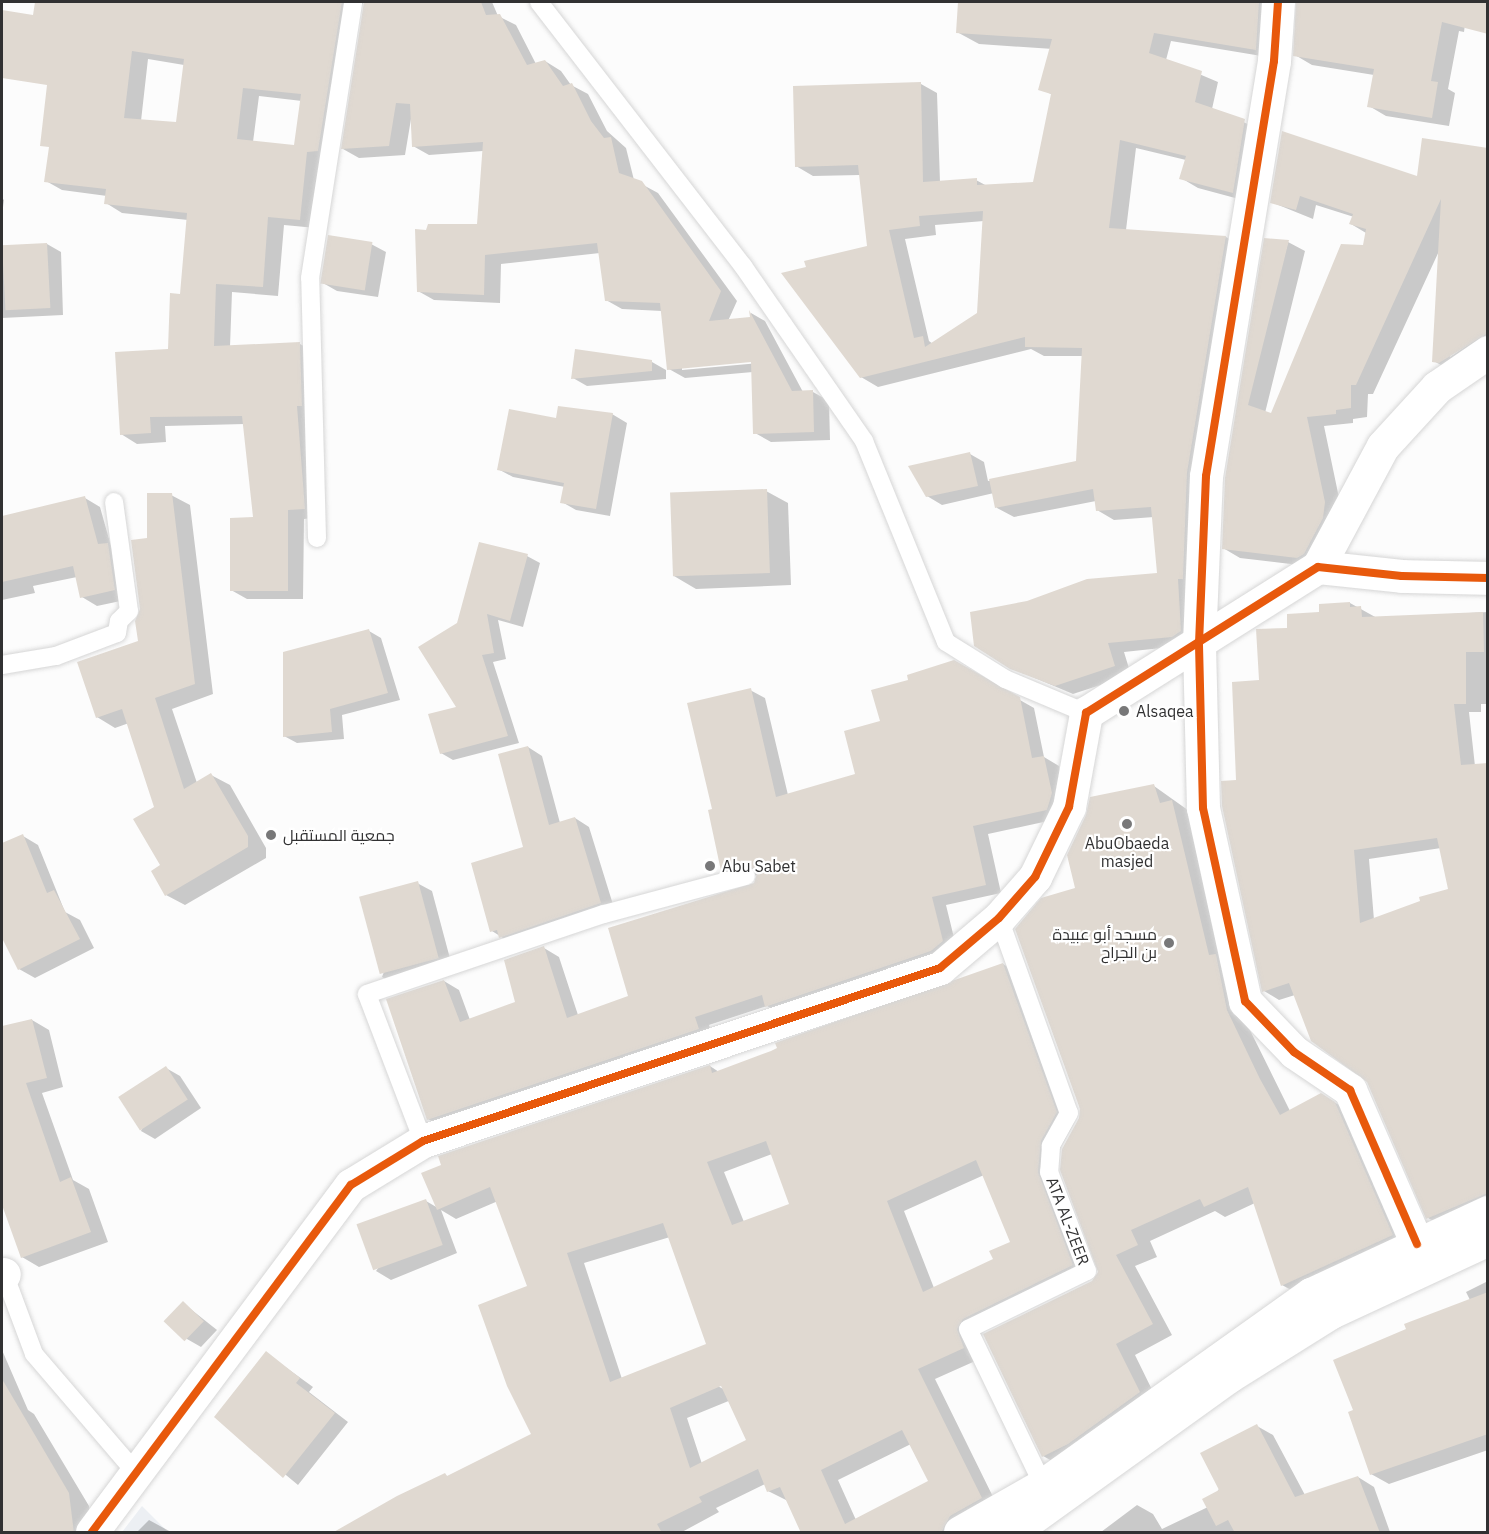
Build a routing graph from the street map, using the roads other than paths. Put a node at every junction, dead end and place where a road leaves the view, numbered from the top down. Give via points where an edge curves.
1 (353, 2) edge
2 (539, 2) edge
3 (1278, 2) edge
4 (1488, 352) edge
5 (114, 502) dead end
6 (317, 538) dead end
7 (1318, 567) junction
8 (1488, 578) edge
9 (1199, 645) junction
10 (2, 665) edge
11 (1086, 713) junction
12 (746, 876) dead end
13 (999, 918) junction
14 (423, 1141) junction
15 (1488, 1212) edge
16 (1488, 1239) edge
17 (1417, 1244) junction
18 (2, 1272) edge
19 (136, 1473) junction
20 (1043, 1485) junction
21 (92, 1533) edge
22 (960, 1533) edge
23 (1012, 1533) edge

1 - 6 lane via 310,278
2 - 11 lane via 743,266 864,441 946,642 1005,679
3 - 9 street via 1274,61 1206,476
4 - 7 street via 1437,387 1383,446
5 - 10 lane via 129,611 119,621 117,633 56,656
7 - 8 street via 1402,576
7 - 9 street
9 - 11 street
9 - 17 street via 1203,808 1245,1001 1294,1052 1350,1089
11 - 13 street via 1069,807 1055,842 1035,877
12 - 14 lane via 604,914 367,994
13 - 14 street via 940,968
13 - 20 lane, ATA AL-ZEER via 1069,1113 1051,1146 1049,1172 1087,1271 968,1329
14 - 19 street via 351,1185
15 - 17 street
16 - 23 street via 1331,1312 1229,1376
17 - 20 street via 1311,1294
18 - 19 lane via 34,1354
19 - 21 street
20 - 22 street

